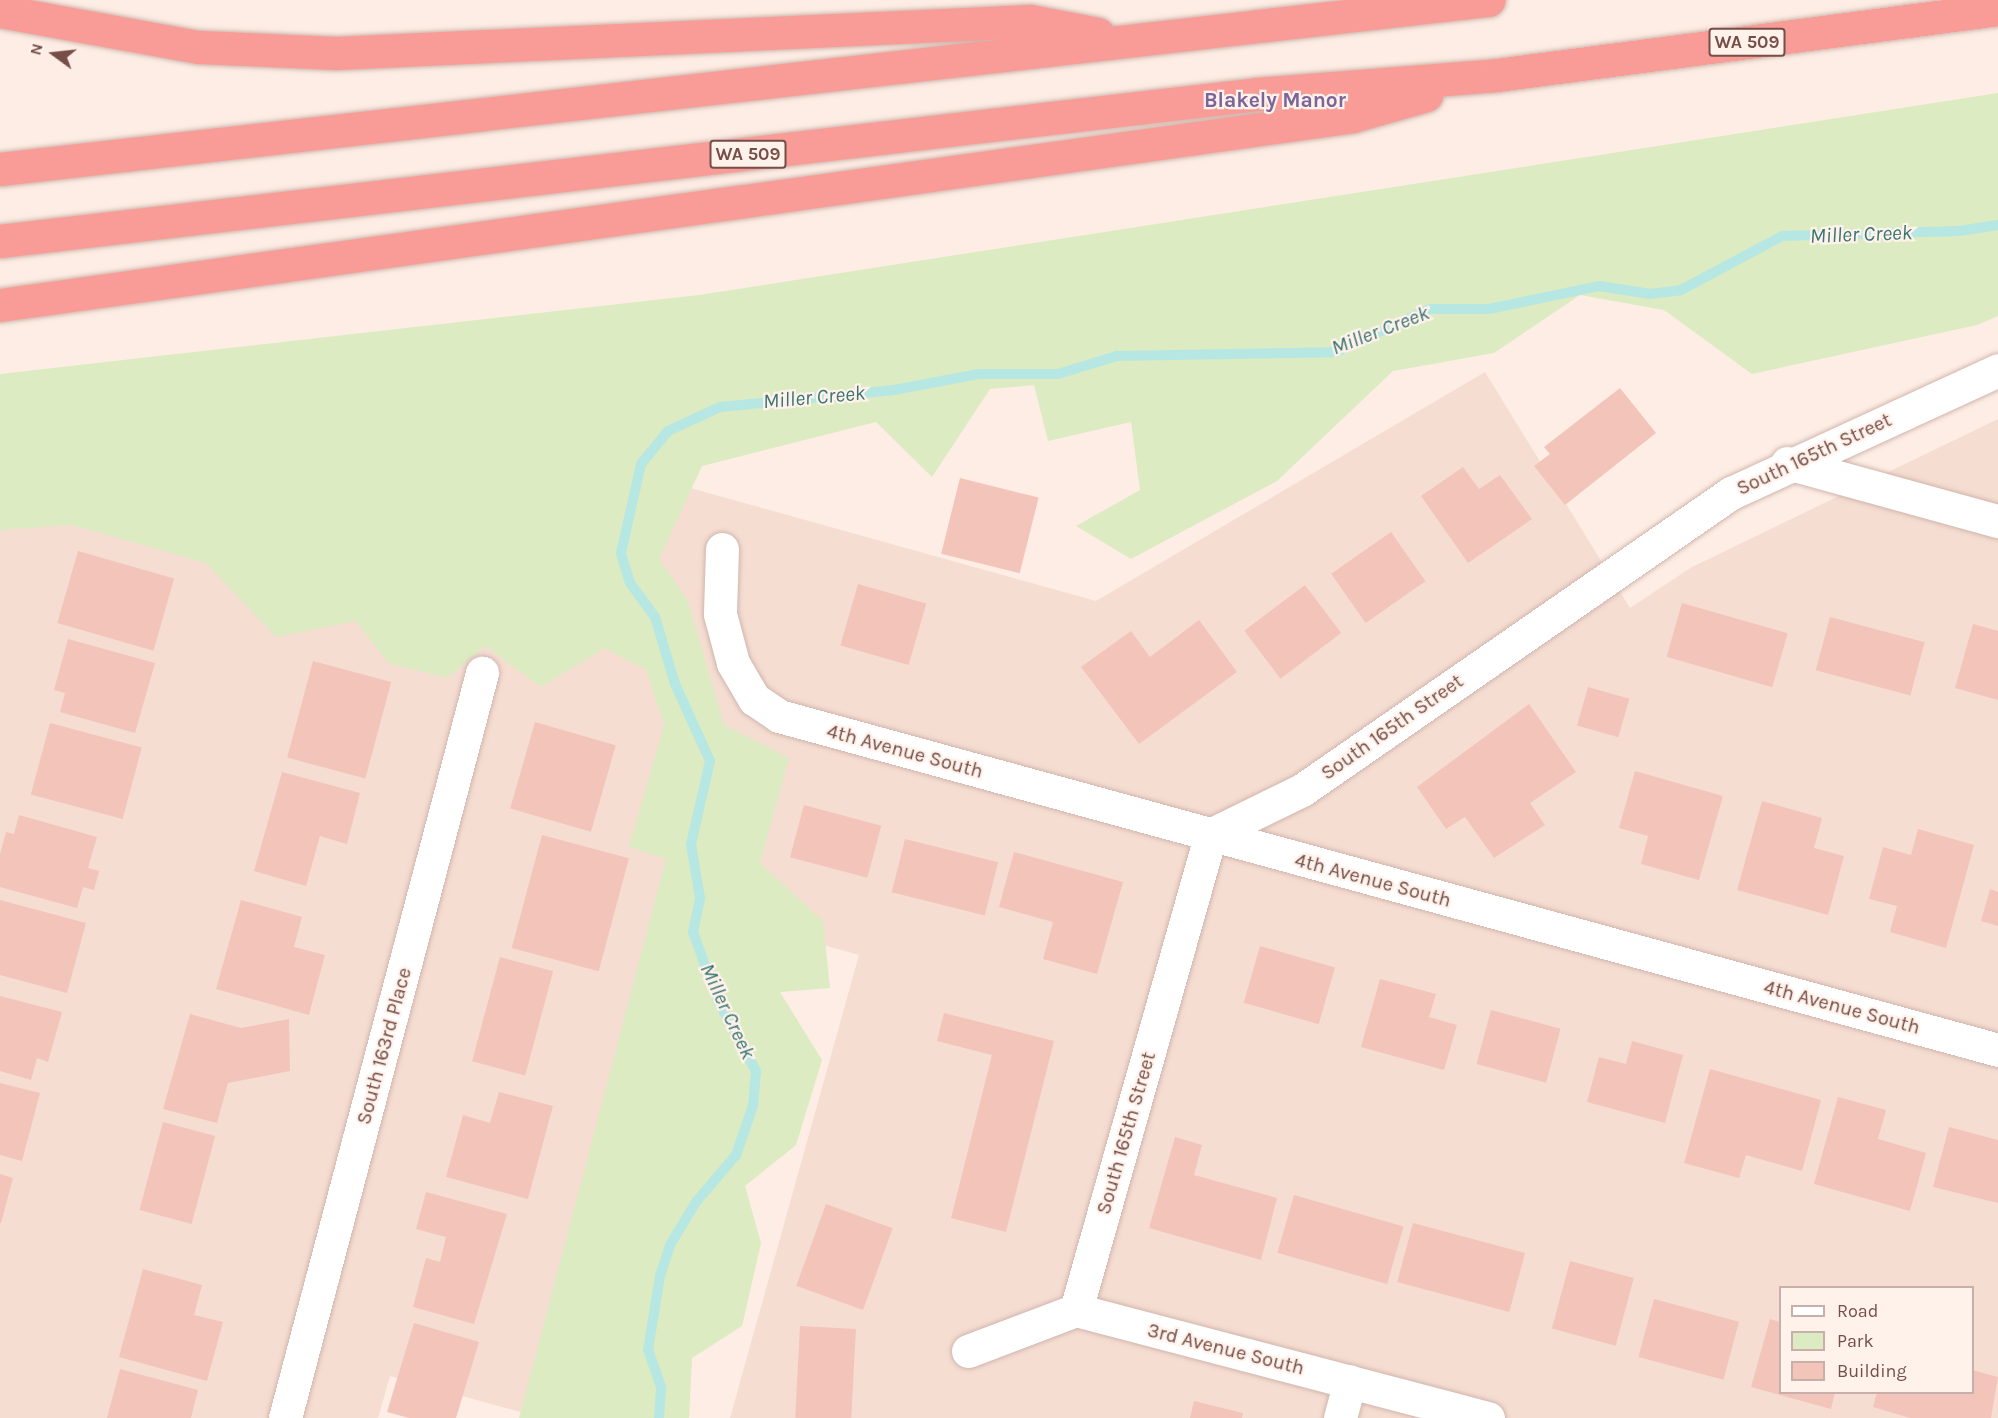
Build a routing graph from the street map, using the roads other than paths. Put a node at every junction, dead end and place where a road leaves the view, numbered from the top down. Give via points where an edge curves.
1 (1488, 0) edge
2 (1998, 9) edge
3 (0, 11) edge
4 (1129, 40) junction
5 (1497, 75) junction
6 (0, 169) edge
7 (0, 241) edge
8 (0, 305) edge
9 (1998, 370) edge
10 (1787, 463) junction
11 (1998, 520) edge
12 (722, 549) dead end
13 (482, 673) dead end
14 (1210, 835) junction
15 (1998, 1050) edge
16 (1076, 1310) junction
17 (968, 1351) dead end
18 (1350, 1381) junction
19 (285, 1418) edge
20 (1340, 1418) edge
21 (1488, 1418) edge

1 - 4 highway
2 - 5 highway, WA 509
3 - 4 highway via 200,47 336,53 1030,21
4 - 6 highway
5 - 7 highway, WA 509 via 1257,94
5 - 8 highway via 1353,116
9 - 10 street, South 165th Street
10 - 11 street
10 - 14 street, South 165th Street via 1731,493 1302,790
12 - 14 street, 4th Avenue South via 720,614 733,663 754,699 779,716
13 - 19 street, South 163rd Place
14 - 15 street, 4th Avenue South
14 - 16 street, South 165th Street
16 - 17 street
16 - 18 street, 3rd Avenue South
18 - 20 street
18 - 21 street, 3rd Avenue South

